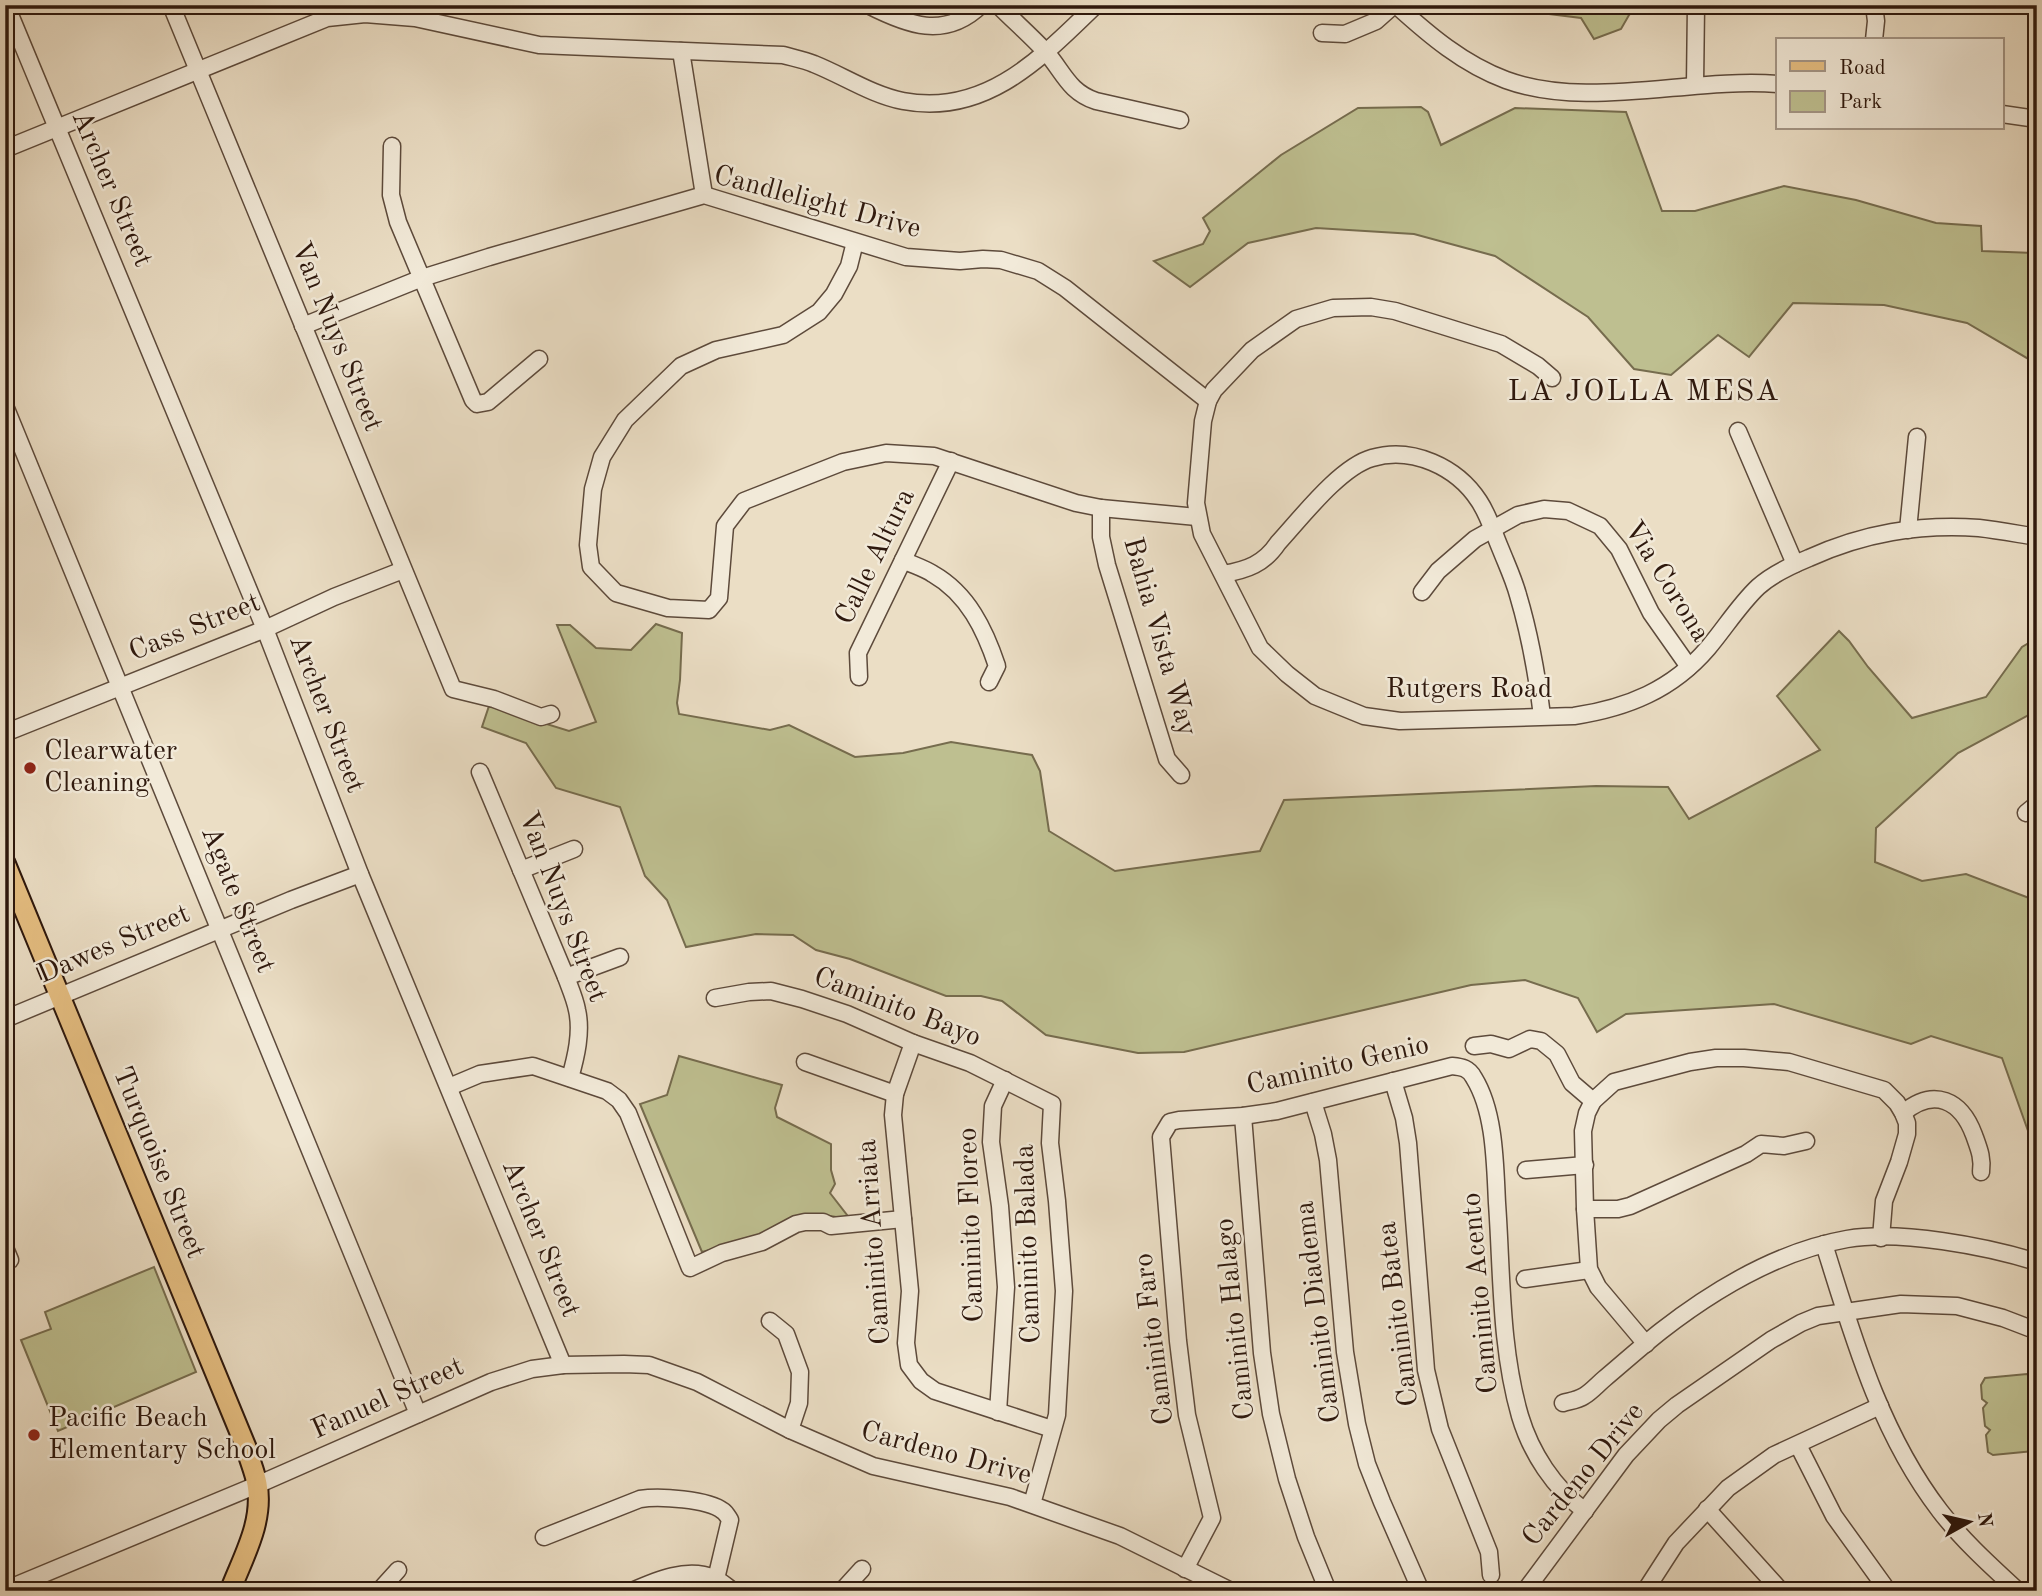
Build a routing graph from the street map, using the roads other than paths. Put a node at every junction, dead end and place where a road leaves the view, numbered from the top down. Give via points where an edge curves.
1 (6, 5) edge
2 (171, 5) edge
3 (868, 5) edge
4 (981, 5) edge
5 (998, 5) edge
6 (1096, 5) edge
7 (1395, 5) edge
8 (1696, 5) edge
9 (1874, 5) edge
10 (364, 10) edge
11 (417, 12) edge
12 (1322, 33) dead end
13 (1874, 38) edge
14 (681, 51) junction
15 (1046, 53) junction
16 (198, 71) junction
17 (1776, 84) edge
18 (1695, 85) junction
19 (2004, 114) edge
20 (2037, 119) edge
21 (1180, 120) dead end
22 (58, 128) junction
23 (392, 146) dead end
24 (5, 149) edge
25 (704, 195) junction
26 (855, 242) junction
27 (422, 278) junction
28 (303, 326) junction
29 (539, 359) dead end
30 (1552, 377) dead end
31 (1208, 401) junction
32 (5, 406) edge
33 (1738, 431) dead end
34 (1917, 437) dead end
35 (951, 461) junction
36 (1101, 508) junction
37 (1198, 517) junction
38 (1492, 529) junction
39 (1908, 530) junction
40 (2037, 537) edge
41 (903, 560) junction
42 (1796, 564) junction
43 (403, 570) junction
44 (1223, 574) junction
45 (1422, 592) dead end
46 (265, 629) junction
47 (1689, 667) junction
48 (859, 677) dead end
49 (989, 682) dead end
50 (121, 687) junction
51 (551, 714) dead end
52 (1542, 716) junction
53 (5, 733) edge
54 (480, 772) dead end
55 (1181, 775) dead end
56 (574, 849) dead end
57 (5, 863) edge
58 (521, 870) junction
59 (360, 874) junction
60 (220, 929) junction
61 (620, 957) dead end
62 (566, 977) junction
63 (59, 996) junction
64 (715, 998) dead end
65 (5, 1018) edge
66 (913, 1043) junction
67 (1474, 1046) dead end
68 (805, 1062) dead end
69 (1452, 1066) joint
70 (570, 1078) junction
71 (1005, 1080) junction
72 (1393, 1081) junction
73 (449, 1087) junction
74 (895, 1094) junction
75 (1593, 1101) junction
76 (1313, 1102) junction
77 (1052, 1104) joint
78 (1903, 1113) junction
79 (1244, 1116) junction
80 (1161, 1138) joint
81 (1807, 1142) dead end
82 (1585, 1165) junction
83 (1526, 1170) dead end
84 (1981, 1172) dead end
85 (1585, 1209) junction
86 (903, 1219) junction
87 (1881, 1238) junction
88 (1824, 1244) junction
89 (2037, 1262) edge
90 (1589, 1270) junction
91 (1525, 1279) dead end
92 (1846, 1311) junction
93 (770, 1321) dead end
94 (2037, 1331) edge
95 (1646, 1344) junction
96 (564, 1364) junction
97 (1563, 1403) dead end
98 (1880, 1406) junction
99 (998, 1412) junction
100 (418, 1414) junction
101 (1052, 1429) junction
102 (790, 1430) junction
103 (1798, 1445) junction
104 (257, 1485) junction
105 (1032, 1504) junction
106 (1707, 1509) junction
107 (1585, 1511) junction
108 (544, 1537) dead end
109 (862, 1569) dead end
110 (1185, 1569) junction
111 (398, 1570) dead end
112 (1491, 1575) dead end
113 (716, 1579) junction
114 (5, 1590) edge
115 (230, 1591) edge
116 (379, 1591) edge
117 (632, 1591) edge
118 (733, 1591) edge
119 (842, 1591) edge
120 (1231, 1591) edge
121 (1328, 1591) edge
122 (1421, 1591) edge
123 (1525, 1591) edge
124 (1645, 1591) edge
125 (1781, 1591) edge
126 (1888, 1591) edge
127 (2018, 1591) edge

1 - 22 street, Archer Street
2 - 16 street, Van Nuys Street
3 - 4 street via 899,21 928,27 952,24
5 - 15 street
6 - 15 street
7 - 12 street via 1376,21 1345,34
7 - 18 street via 1451,52 1508,80 1548,90 1600,92
8 - 18 street
9 - 13 street
10 - 11 street
10 - 16 street via 327,18
11 - 14 street via 539,45
14 - 15 street via 783,55 903,101 934,104 976,96
14 - 25 street
15 - 21 street via 1084,97
16 - 22 street
16 - 28 street, Van Nuys Street
17 - 18 street
19 - 20 street
22 - 24 street
22 - 46 street, Archer Street
23 - 27 street via 391,195
25 - 26 street, Candlelight Drive
25 - 27 street, Candlelight Drive
26 - 31 street, Candlelight Drive via 906,257 983,258 1038,271
26 - 35 street via 849,267 819,312 783,335 716,350 681,366 625,420 602,457 593,489 588,545 591,566 615,593 668,608 709,610 719,598 725,526 744,501 843,462 886,453
27 - 28 street, Candlelight Drive
27 - 29 street via 478,404 488,402
28 - 43 street, Van Nuys Street
30 - 31 street via 1502,344 1395,311 1333,308 1296,319 1252,350
31 - 37 street
32 - 50 street, Agate Street
33 - 42 street
34 - 39 street
35 - 36 street
35 - 41 street, Calle Altura
36 - 37 street
36 - 55 street, Bahia Vista Way via 1107,565 1167,760
37 - 44 street, Rutgers Road
38 - 44 street via 1462,481 1435,463 1400,454 1371,458 1344,472 1259,563
38 - 45 street, Via Corona via 1438,571
38 - 47 street, Via Corona via 1518,515 1544,509 1568,511 1600,526 1619,549 1651,613
38 - 52 street via 1518,593
39 - 40 street, Rutgers Road via 1980,528
39 - 42 street, Rutgers Road via 1839,544
41 - 48 street, Calle Altura via 858,653
41 - 49 street via 934,574 962,597 983,629 997,666
42 - 47 street, Rutgers Road via 1759,585
43 - 46 street, Cass Street
43 - 51 street, Van Nuys Street via 453,689 541,717
44 - 52 street, Rutgers Road via 1261,648 1315,696 1364,716 1399,721
46 - 50 street, Cass Street
46 - 59 street, Archer Street
47 - 52 street, Rutgers Road via 1660,690 1632,703 1585,714
50 - 53 street, Cass Street
50 - 60 street, Agate Street
54 - 58 street, Van Nuys Street
56 - 58 street
57 - 63 main road, Turquoise Street
58 - 62 street, Van Nuys Street
59 - 60 street, Dawes Street
59 - 73 street, Archer Street
60 - 63 street, Dawes Street
60 - 100 street, Agate Street
61 - 62 street
62 - 70 street, Van Nuys Street via 578,1012
63 - 65 street, Dawes Street
63 - 104 main road, Turquoise Street
64 - 66 street, Caminito Bayo via 771,991 847,1014
66 - 71 street, Caminito Bayo
66 - 74 street, Caminito Arriata
67 - 75 street via 1509,1049 1530,1039 1541,1041 1557,1054 1572,1083
68 - 74 street
69 - 72 street, Caminito Genio
69 - 107 street, Caminito Acento via 1469,1070 1475,1078 1489,1120 1505,1333 1520,1417 1538,1458 1573,1503
70 - 73 street via 533,1066 480,1074
70 - 86 street via 607,1091 628,1113 690,1268 762,1242 796,1224 831,1226
71 - 77 street, Caminito Bayo
71 - 99 street, Caminito Floreo via 993,1106 991,1142 1006,1287
72 - 76 street, Caminito Genio
72 - 112 street, Caminito Batea via 1408,1143 1426,1370 1440,1429 1489,1552
73 - 96 street, Archer Street
74 - 86 street, Caminito Arriata
75 - 78 street via 1614,1082 1690,1062 1744,1058 1789,1062 1884,1090
75 - 82 street via 1583,1131
76 - 79 street, Caminito Genio
76 - 122 street, Caminito Diadema via 1328,1160 1345,1352 1357,1424 1367,1464
77 - 101 street, Caminito Balada via 1050,1143 1064,1291 1057,1415
78 - 84 street via 1928,1098 1954,1105 1969,1121 1983,1159
78 - 87 street via 1907,1134 1884,1200
79 - 80 street, Caminito Genio via 1170,1122
79 - 121 street, Caminito Halago via 1270,1414 1306,1537
80 - 110 street, Caminito Faro via 1187,1415 1212,1518
81 - 85 street via 1761,1144 1630,1206
82 - 83 street
82 - 85 street
85 - 90 street
86 - 99 street, Caminito Arriata via 910,1292 909,1365 935,1391
87 - 88 street
87 - 89 street via 1969,1245
88 - 92 street
88 - 95 street via 1765,1264 1698,1304
90 - 91 street
90 - 95 street
92 - 94 street, Cardeno Drive via 1901,1304 1957,1306
92 - 98 street
92 - 107 street, Cardeno Drive via 1801,1323 1677,1405 1626,1455
93 - 102 street via 786,1334 800,1372 799,1402
95 - 97 street via 1583,1397
96 - 100 street, Fanuel Street via 491,1382
96 - 102 street, Cardeno Drive via 649,1366 696,1382
98 - 103 street
98 - 127 street via 1911,1469 1940,1511
99 - 101 street, Caminito Arriata
100 - 104 street, Fanuel Street
101 - 105 street, Caminito Balada
102 - 105 street, Cardeno Drive via 873,1466
103 - 106 street via 1774,1455
103 - 126 street via 1834,1516
104 - 114 street, Fanuel Street
104 - 115 main road, Turquoise Street via 256,1527
105 - 110 street, Cardeno Drive via 1120,1536
106 - 124 street via 1676,1543
106 - 125 street
107 - 123 street, Cardeno Drive
108 - 113 street via 640,1499 707,1504 724,1511 730,1520
109 - 119 street
110 - 120 street, Cardeno Drive
111 - 116 street
113 - 117 street via 680,1574
113 - 118 street

